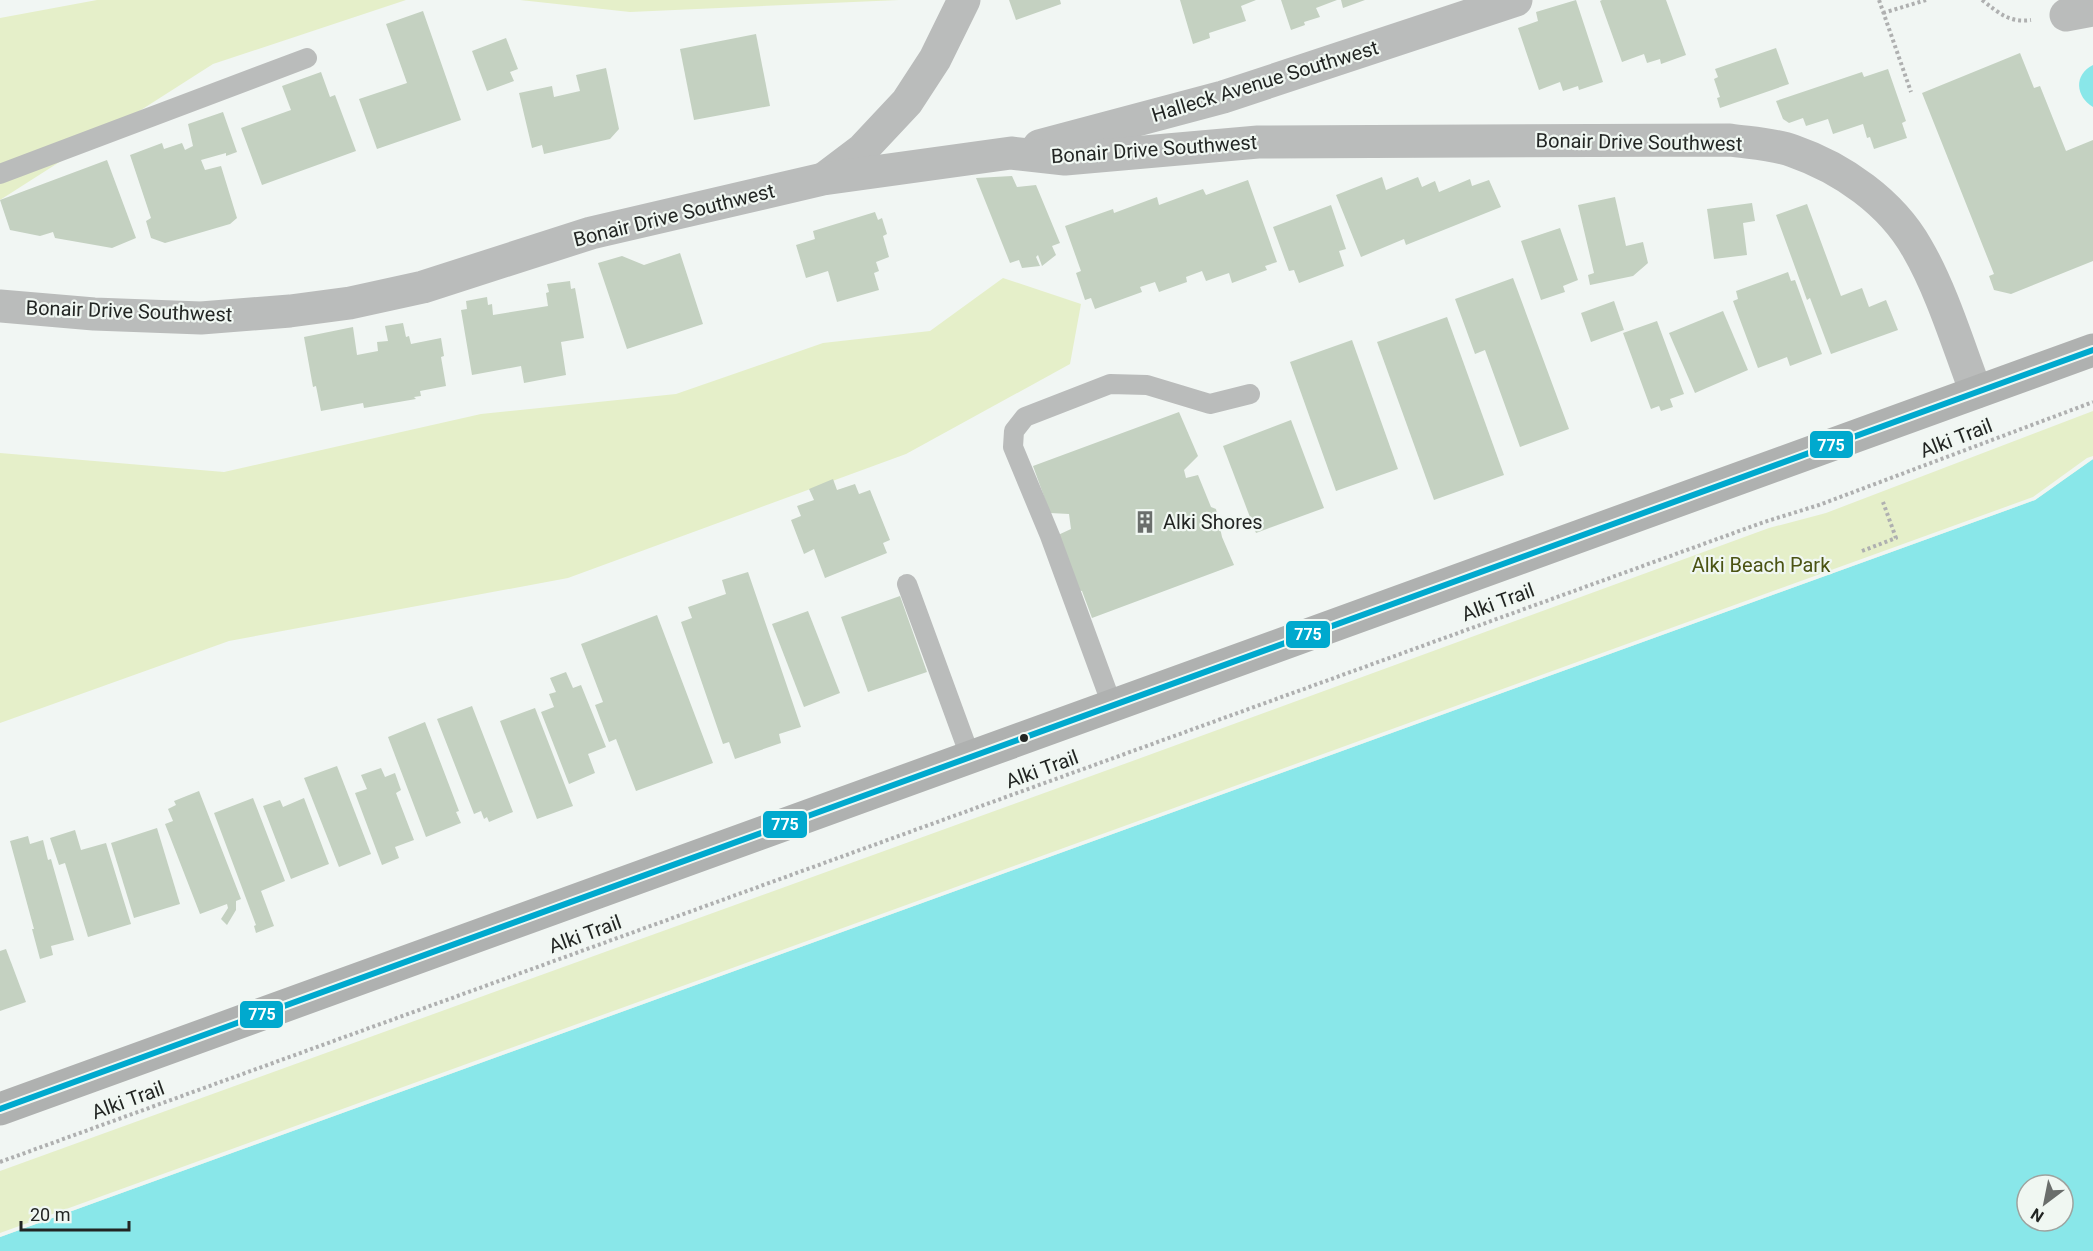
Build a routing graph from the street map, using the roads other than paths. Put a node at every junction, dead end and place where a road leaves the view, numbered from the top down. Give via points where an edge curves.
1 (964, 0) edge
2 (1516, 0) edge
3 (308, 57) dead end
4 (1011, 153) junction
5 (0, 174) edge
6 (823, 179) junction
7 (0, 306) edge
8 (2093, 350) edge
9 (1976, 392) junction
10 (1250, 394) dead end
11 (907, 584) dead end
12 (1112, 705) junction
13 (970, 756) junction
14 (0, 1109) edge

1 - 6 street via 907,102 862,150
2 - 4 street, Halleck Avenue Southwest via 1223,98
3 - 5 lane
4 - 6 street, Bonair Drive Southwest
4 - 9 street, Bonair Drive Southwest via 1065,159 1258,142 1730,140 1791,150 1828,166 1866,190 1896,218 1917,247 1934,281
6 - 7 street, Bonair Drive Southwest via 591,233 423,287 350,303 201,318
8 - 9 main road
9 - 12 main road
10 - 12 lane via 1210,405 1148,385 1110,384 1025,417 1014,431 1012,447 1050,536
11 - 13 lane
12 - 13 main road
13 - 14 main road

